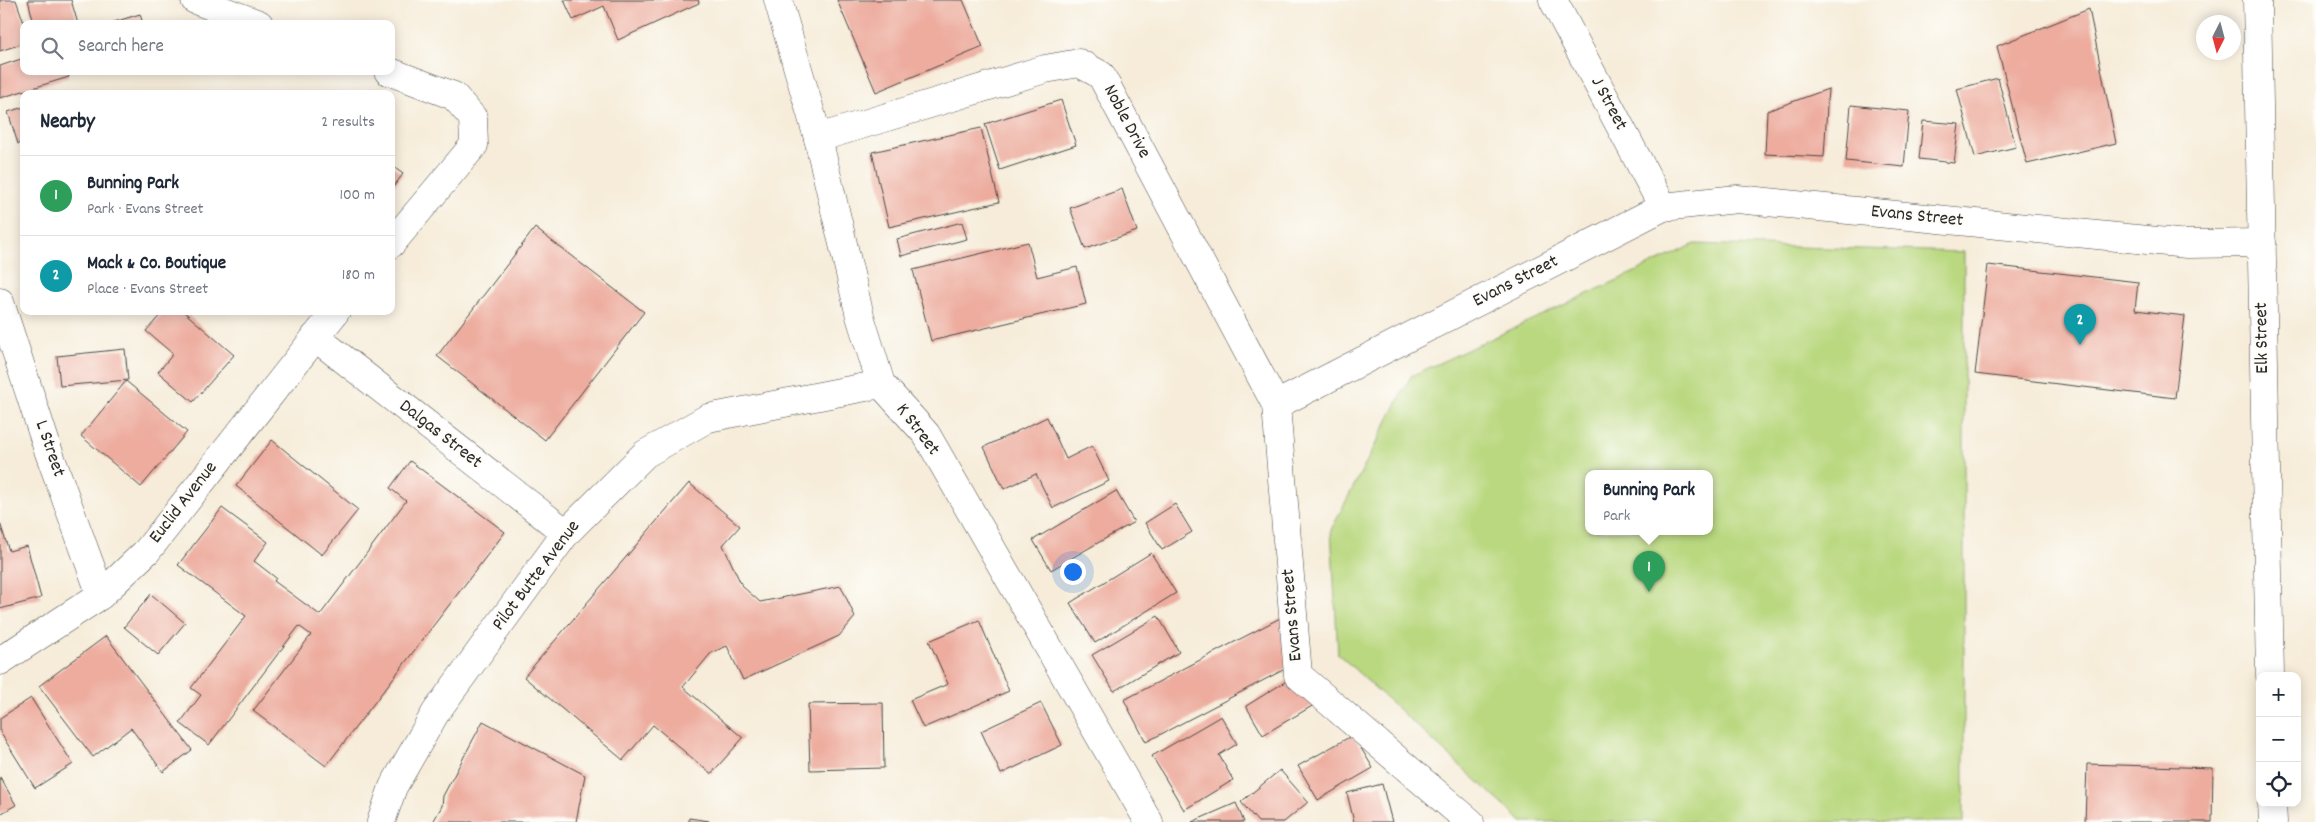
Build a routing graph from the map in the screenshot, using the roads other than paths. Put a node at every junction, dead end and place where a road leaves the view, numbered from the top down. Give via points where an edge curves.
1 (195, 0) edge
2 (778, 0) edge
3 (1553, 0) edge
4 (2258, 0) edge
5 (248, 20) edge
6 (395, 74) edge
7 (818, 138) junction
8 (1663, 207) junction
9 (395, 239) edge
10 (2262, 243) junction
11 (0, 302) edge
12 (333, 315) edge
13 (315, 337) junction
14 (881, 384) junction
15 (1276, 405) junction
16 (566, 533) junction
17 (101, 595) junction
18 (0, 661) edge
19 (2270, 672) edge
20 (2272, 807) edge
21 (381, 822) edge
22 (1149, 822) edge
23 (1470, 822) edge
24 (2273, 822) edge

1 - 5 street
2 - 7 street, K Street
3 - 8 street, J Street
4 - 10 street, Elk Street
6 - 9 street via 454,96 473,118 474,145
7 - 14 street, K Street via 860,316
7 - 15 street, Noble Drive via 1045,69 1079,62 1101,75
8 - 10 street, Evans Street via 1736,199 2187,244
8 - 15 street, Evans Street
10 - 19 street, Elk Street
11 - 17 street, L Street via 48,450
12 - 13 street, Euclid Avenue
13 - 16 street, Dalgas Street
13 - 17 street, Euclid Avenue via 147,551
14 - 16 street, Pilot Butte Avenue via 708,418 645,454
14 - 22 street, K Street via 926,434
15 - 23 street, Evans Street via 1298,675
16 - 21 street, Pilot Butte Avenue via 436,712 393,787
17 - 18 street, Euclid Avenue
20 - 24 street

